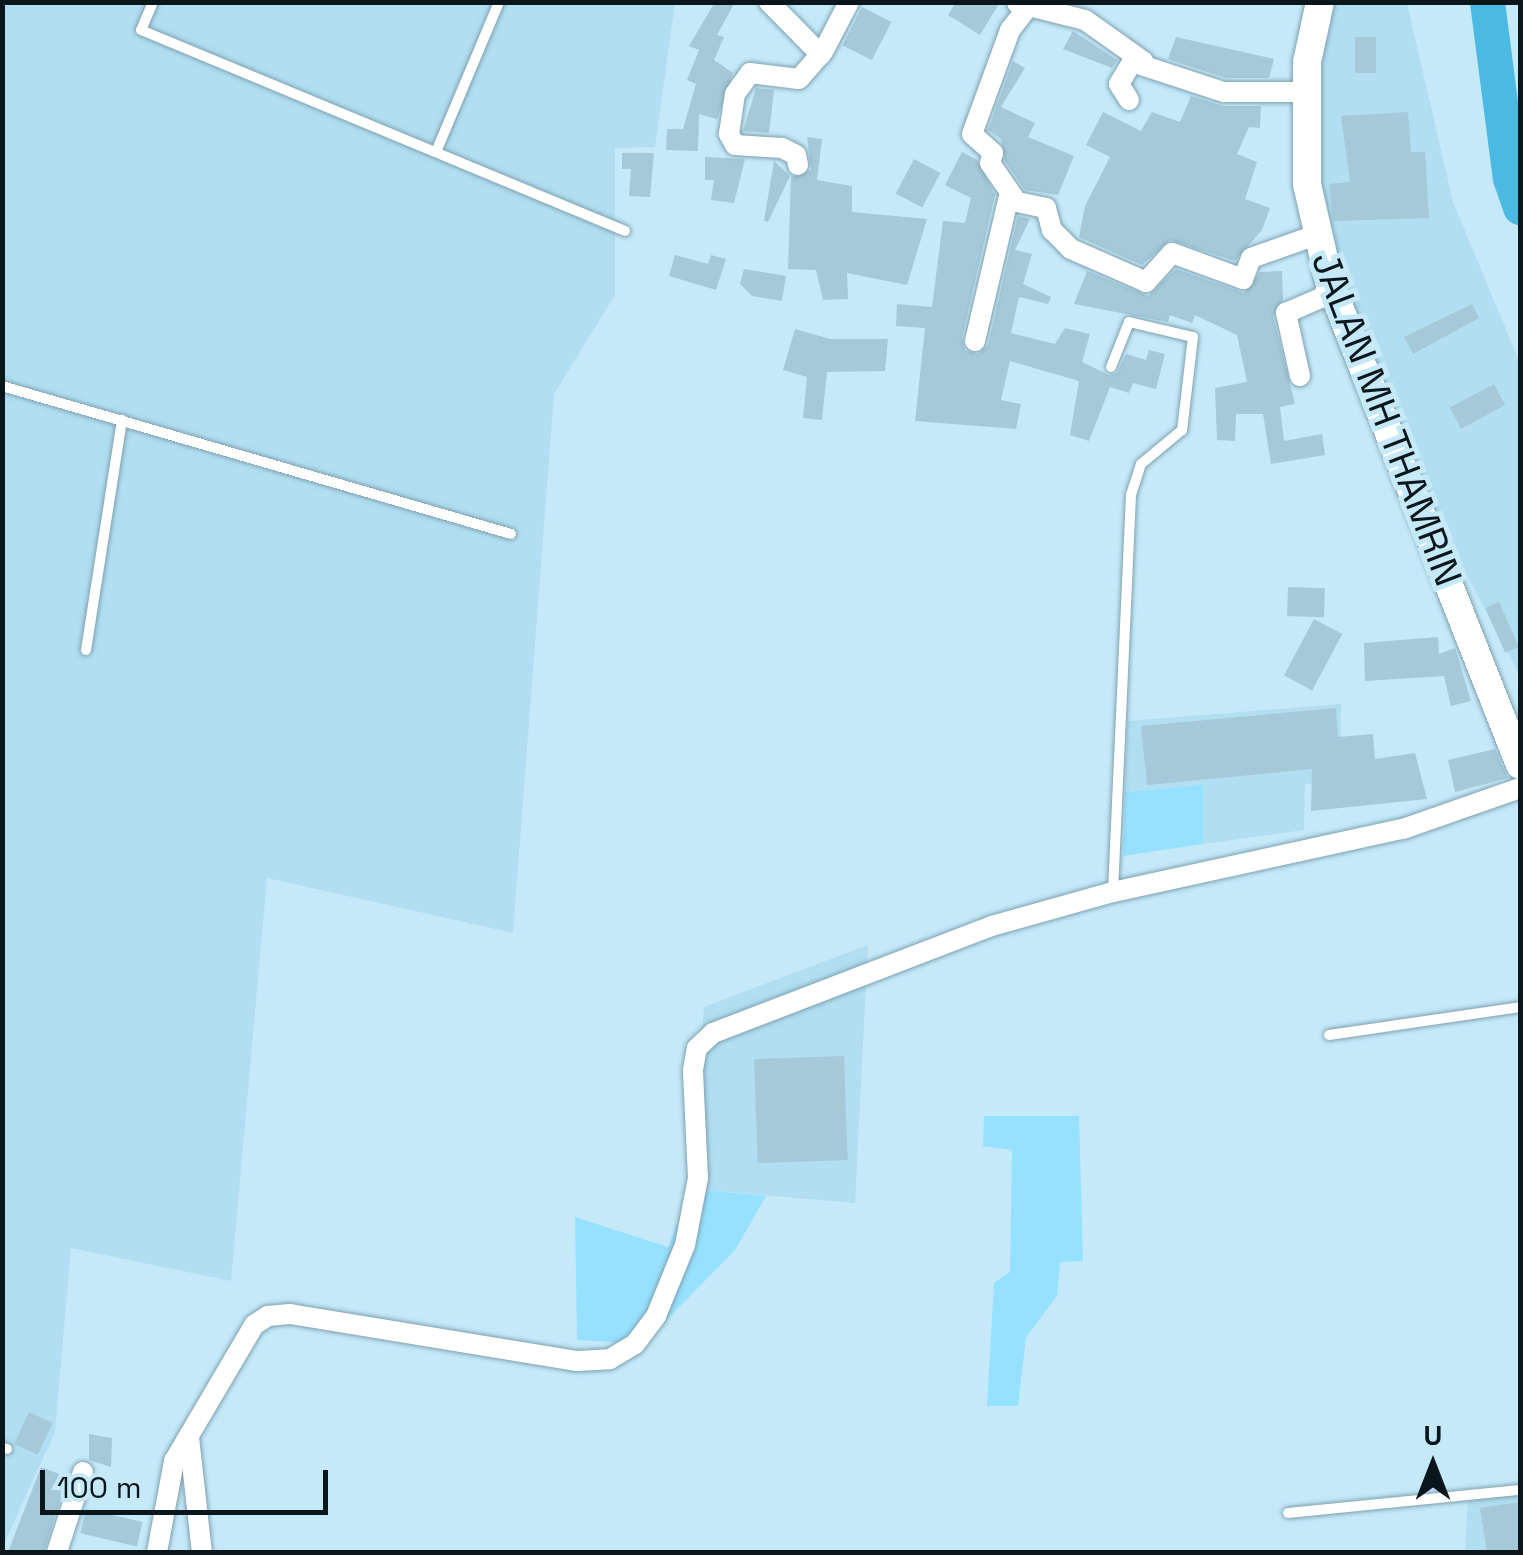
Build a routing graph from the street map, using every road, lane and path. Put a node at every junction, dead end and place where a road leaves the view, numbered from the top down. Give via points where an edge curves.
1 (152, 2) edge
2 (499, 2) edge
3 (769, 2) edge
4 (850, 2) edge
5 (1320, 2) edge
6 (1021, 5) edge
7 (820, 55) junction
8 (1144, 62) junction
9 (1303, 92) junction
10 (1129, 100) dead end
11 (436, 152) junction
12 (798, 165) dead end
13 (1014, 198) junction
14 (625, 231) dead end
15 (1312, 238) junction
16 (1326, 289) junction
17 (975, 341) dead end
18 (1111, 368) dead end
19 (1300, 376) dead end
20 (2, 386) edge
21 (122, 420) junction
22 (511, 534) dead end
23 (86, 650) dead end
24 (1520, 765) edge
25 (1520, 788) edge
26 (1114, 892) junction
27 (1520, 1007) edge
28 (1329, 1035) dead end
29 (189, 1437) junction
30 (83, 1472) dead end
31 (1520, 1490) edge
32 (1288, 1513) dead end
33 (57, 1552) edge
34 (158, 1552) edge
35 (202, 1552) edge

1 - 11 lane via 141,30
2 - 11 lane
3 - 7 street
4 - 7 street
5 - 9 street, JALAN MH THAMRIN
6 - 8 street via 1085,20
6 - 13 street via 972,134 994,153 990,163
7 - 12 street via 798,79 750,73 734,94 735,145 791,151
8 - 9 street via 1224,92
8 - 10 street via 1132,62 1119,84
9 - 15 street, JALAN MH THAMRIN
11 - 14 lane
13 - 15 street via 1046,208 1052,230 1071,248 1146,282 1172,253 1242,279 1252,258
13 - 17 street via 1001,221
15 - 16 street, JALAN MH THAMRIN
16 - 19 street via 1286,313
16 - 24 street, JALAN MH THAMRIN
18 - 26 lane via 1129,322 1193,337 1182,430 1141,464 1131,495 1122,583 1126,645
20 - 21 lane
21 - 22 lane
21 - 23 lane
25 - 26 street via 1404,829
26 - 29 street via 914,951 852,985 713,1034 697,1048 698,1178 685,1245 656,1316 635,1344 610,1359 577,1362 290,1314 268,1316 254,1325
27 - 28 lane
29 - 34 street via 174,1461
29 - 35 street
30 - 33 street
31 - 32 lane

